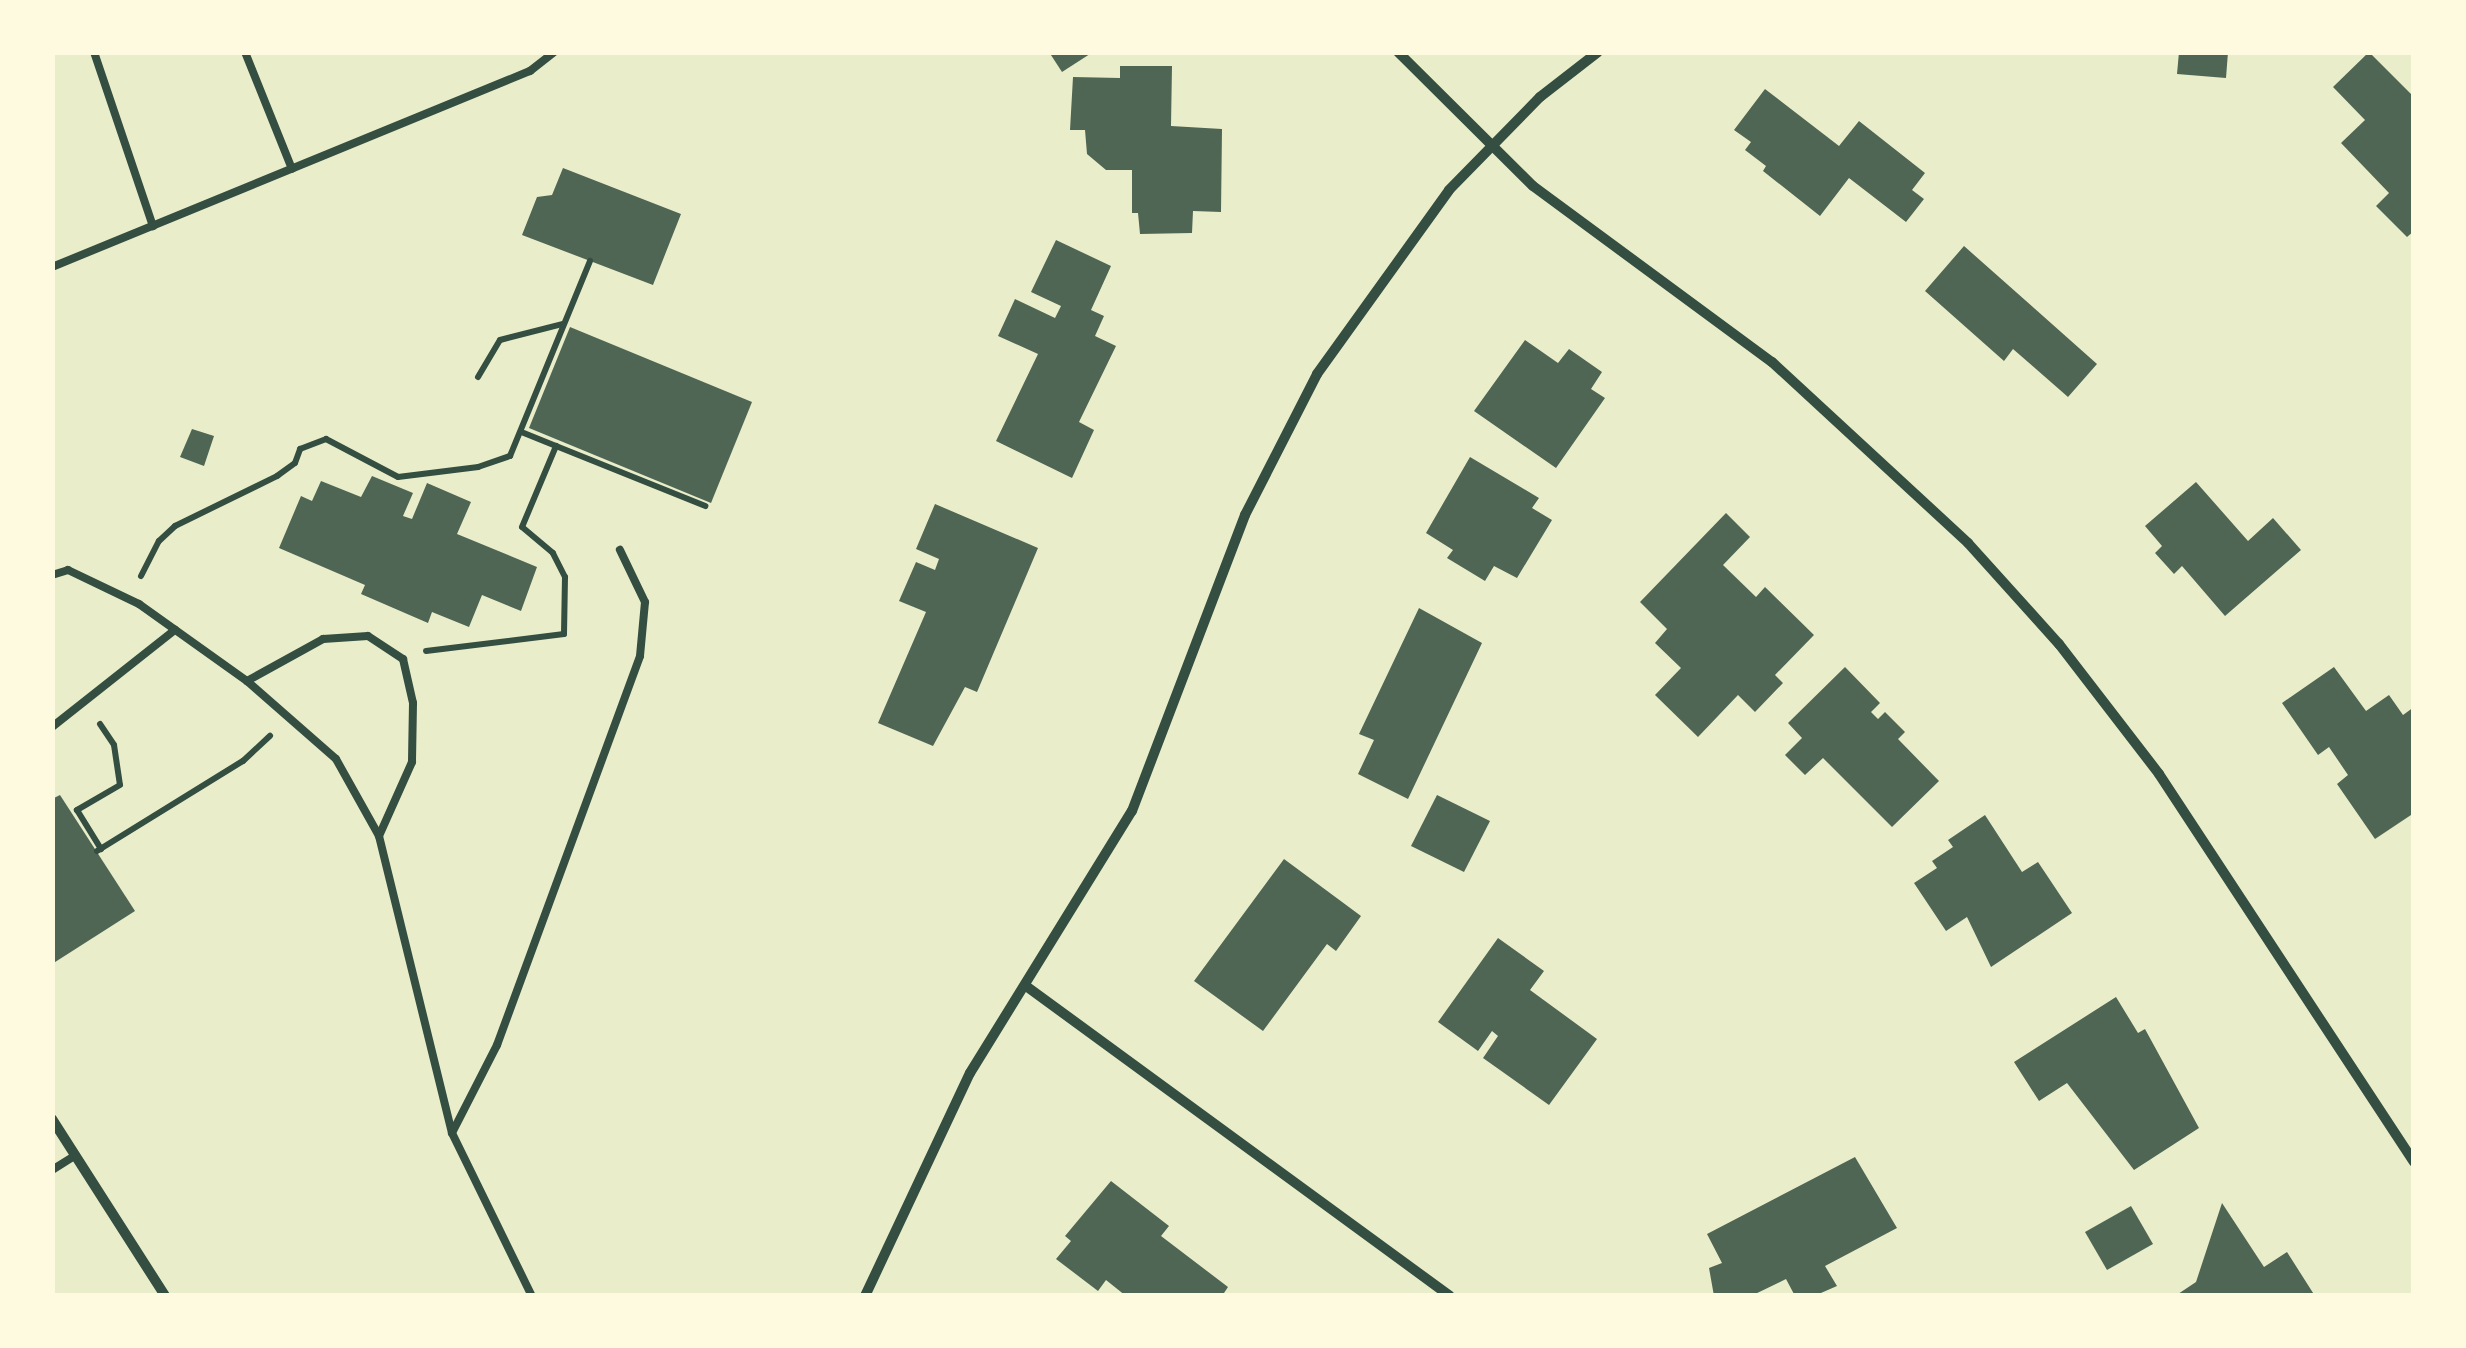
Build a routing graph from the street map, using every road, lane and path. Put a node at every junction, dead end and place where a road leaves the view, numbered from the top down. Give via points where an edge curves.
1 (94, 52) edge
2 (245, 52) edge
3 (554, 52) edge
4 (1398, 52) edge
5 (1598, 52) edge
6 (1490, 146) junction
7 (292, 169) junction
8 (153, 226) junction
9 (590, 261) dead end
10 (52, 267) edge
11 (564, 324) junction
12 (478, 377) dead end
13 (520, 432) junction
14 (556, 446) junction
15 (706, 506) dead end
16 (620, 550) dead end
17 (52, 575) edge
18 (129, 599) junction
19 (175, 630) junction
20 (423, 641) dead end
21 (246, 681) junction
22 (290, 718) junction
23 (52, 727) edge
24 (114, 745) dead end
25 (379, 836) junction
26 (1026, 986) junction
27 (52, 1120) edge
28 (452, 1133) junction
29 (76, 1156) junction
30 (2414, 1162) edge
31 (52, 1170) edge
32 (164, 1296) edge
33 (532, 1296) edge
34 (865, 1296) edge
35 (1450, 1296) edge

1 - 8 lane
2 - 7 lane
3 - 7 lane via 530,71
4 - 6 street
5 - 6 street
6 - 26 street via 1388,267 1317,374 1245,515 1132,811
6 - 30 street via 1533,186 1772,362 1968,543 2060,644 2158,774
7 - 8 lane
8 - 10 lane
9 - 11 path
11 - 12 path via 500,340
11 - 13 path
13 - 14 path
13 - 18 path via 510,456 398,477 326,439 300,449 295,463 277,476 175,526 159,541
14 - 15 path
14 - 20 path via 522,527 553,553 565,577 564,634 426,651
16 - 28 lane via 645,602 640,656 497,1045
17 - 18 lane via 68,570
18 - 19 lane
19 - 21 lane
19 - 23 lane
21 - 22 lane
21 - 25 lane via 323,638 368,636 403,659 412,702 412,762
22 - 24 path via 243,761 99,850 77,810 120,785
22 - 25 lane via 336,758
25 - 28 lane
26 - 34 street via 970,1073
26 - 35 street
27 - 29 street
28 - 33 lane
29 - 31 lane
29 - 32 street

